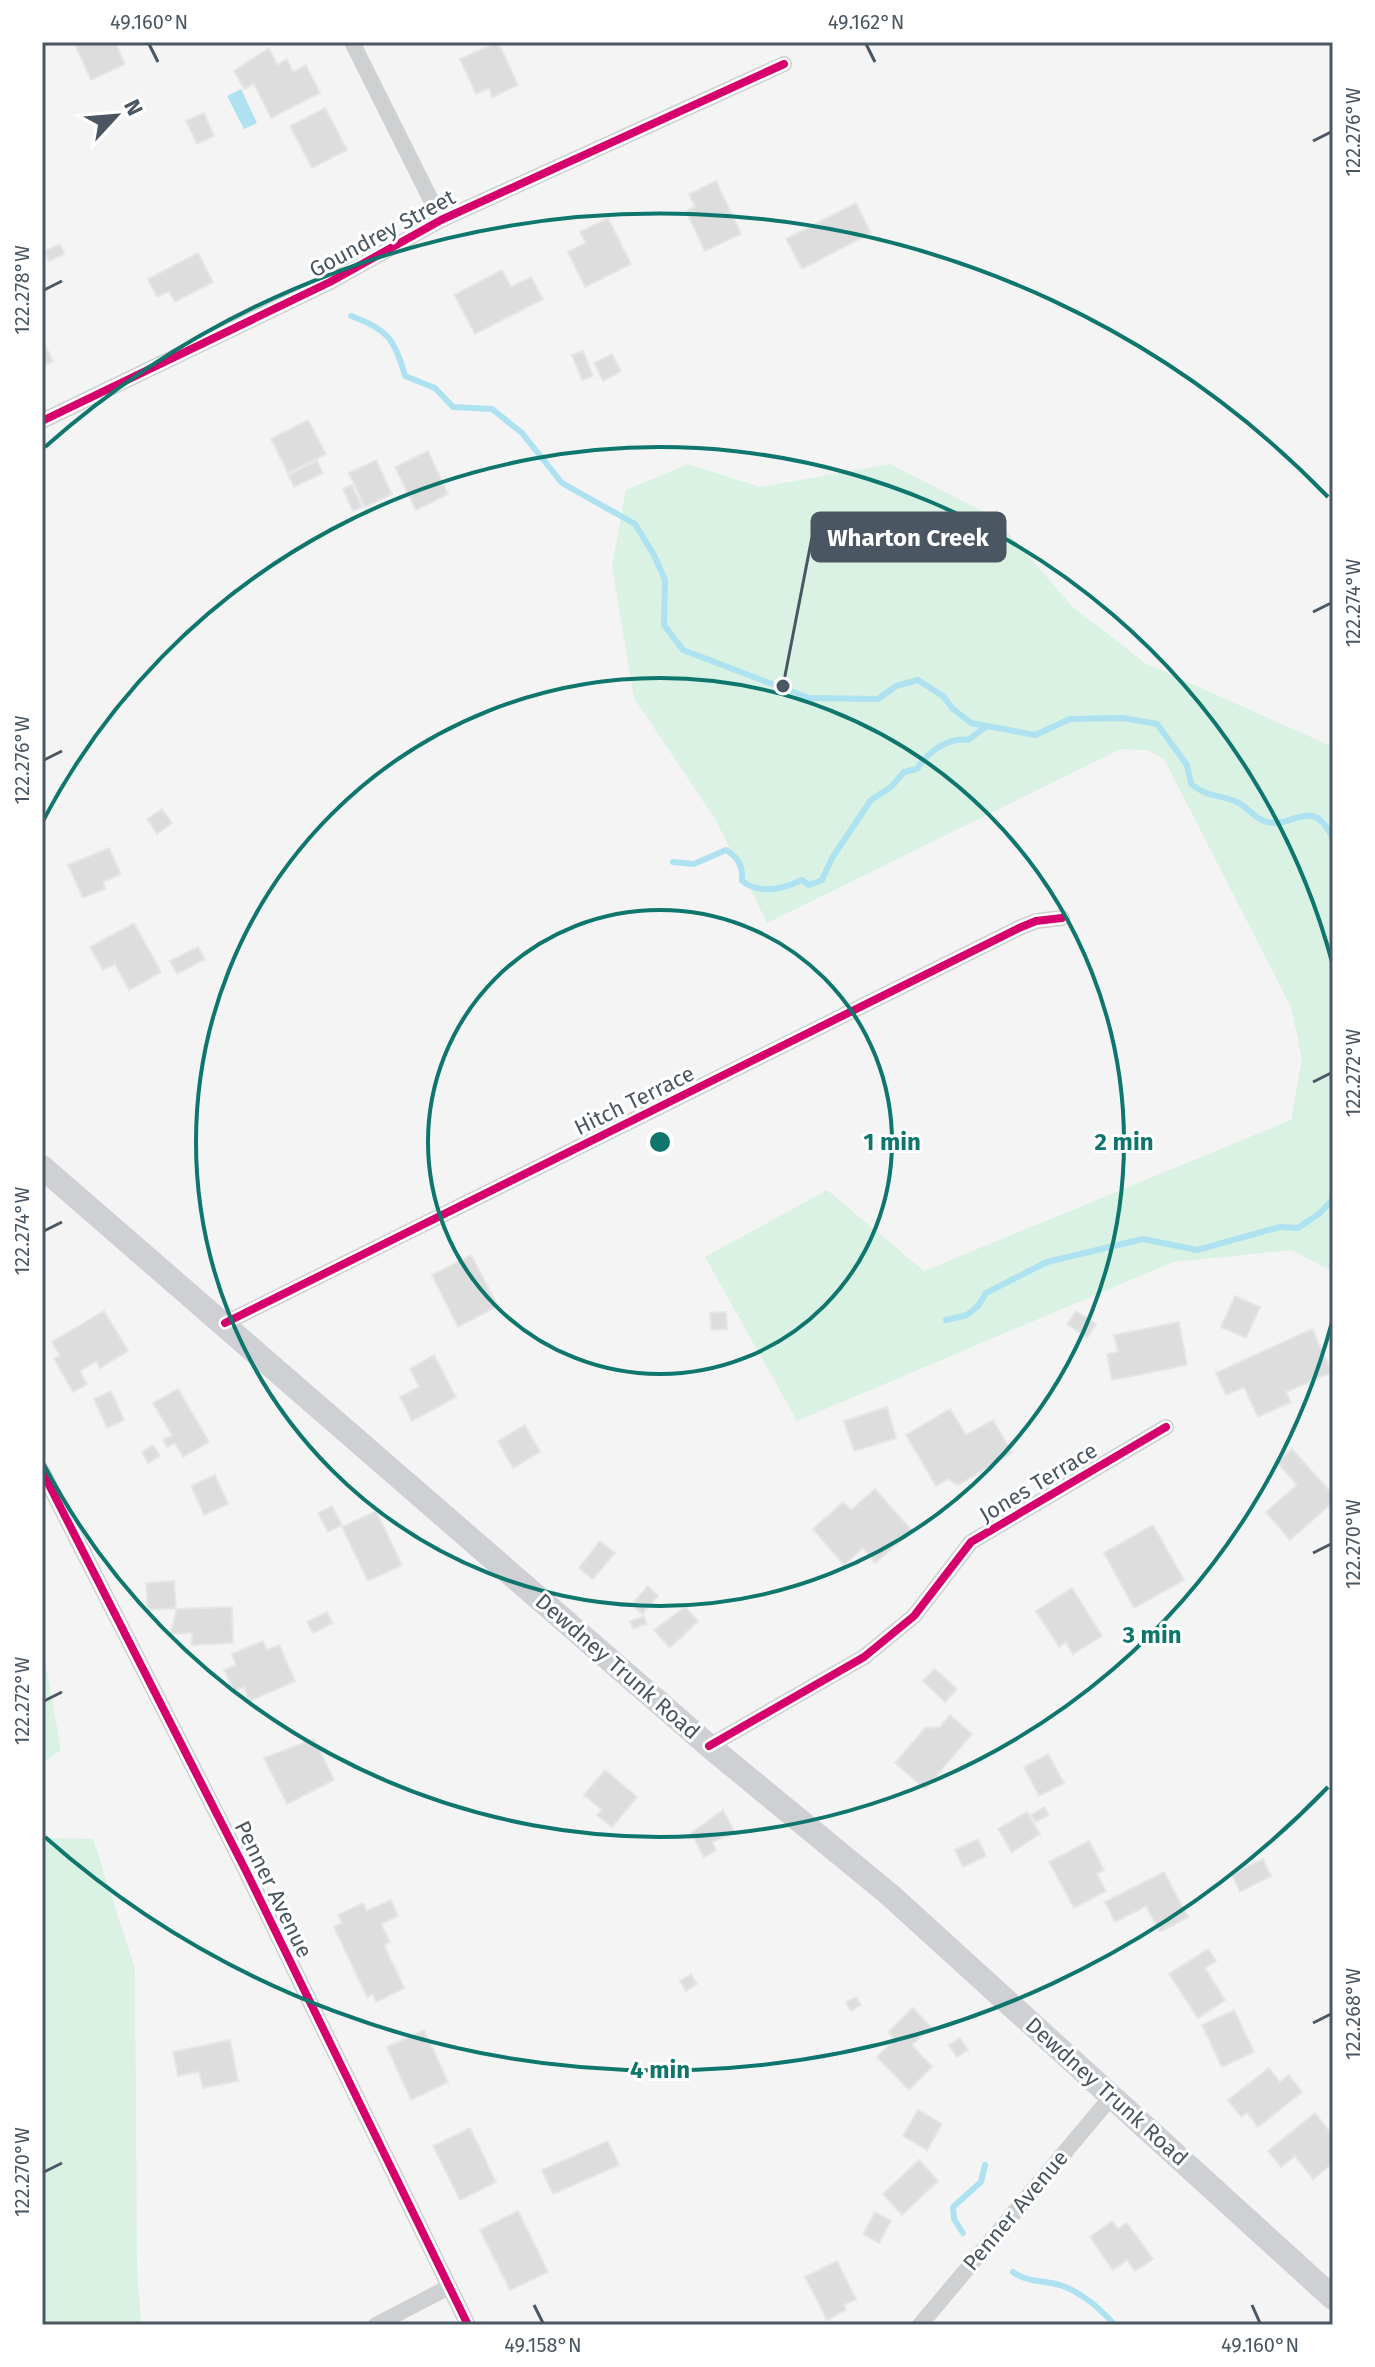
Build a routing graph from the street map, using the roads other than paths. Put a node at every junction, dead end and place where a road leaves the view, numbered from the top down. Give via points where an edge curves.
1 (352, 42) edge
2 (784, 64) dead end
3 (441, 220) junction
4 (42, 421) edge
5 (1062, 918) dead end
6 (42, 1168) edge
7 (225, 1323) junction
8 (1166, 1427) dead end
9 (42, 1471) edge
10 (709, 1746) junction
11 (1112, 2096) junction
12 (449, 2287) junction
13 (1333, 2298) edge
14 (376, 2325) edge
15 (468, 2325) edge
16 (920, 2325) edge

1 - 3 street
2 - 3 street, Goundrey Street
3 - 4 street, Goundrey Street via 330,282
5 - 7 street, Hitch Terrace via 1019,928
6 - 7 main road, Dewdney Trunk Road
7 - 10 main road, Dewdney Trunk Road
8 - 10 street, Jones Terrace via 971,1542 914,1616 864,1657
9 - 12 street, Penner Avenue via 253,1885
10 - 11 main road, Dewdney Trunk Road via 890,1895
11 - 13 main road, Dewdney Trunk Road
11 - 16 street, Penner Avenue
12 - 14 street
12 - 15 street, Penner Avenue

